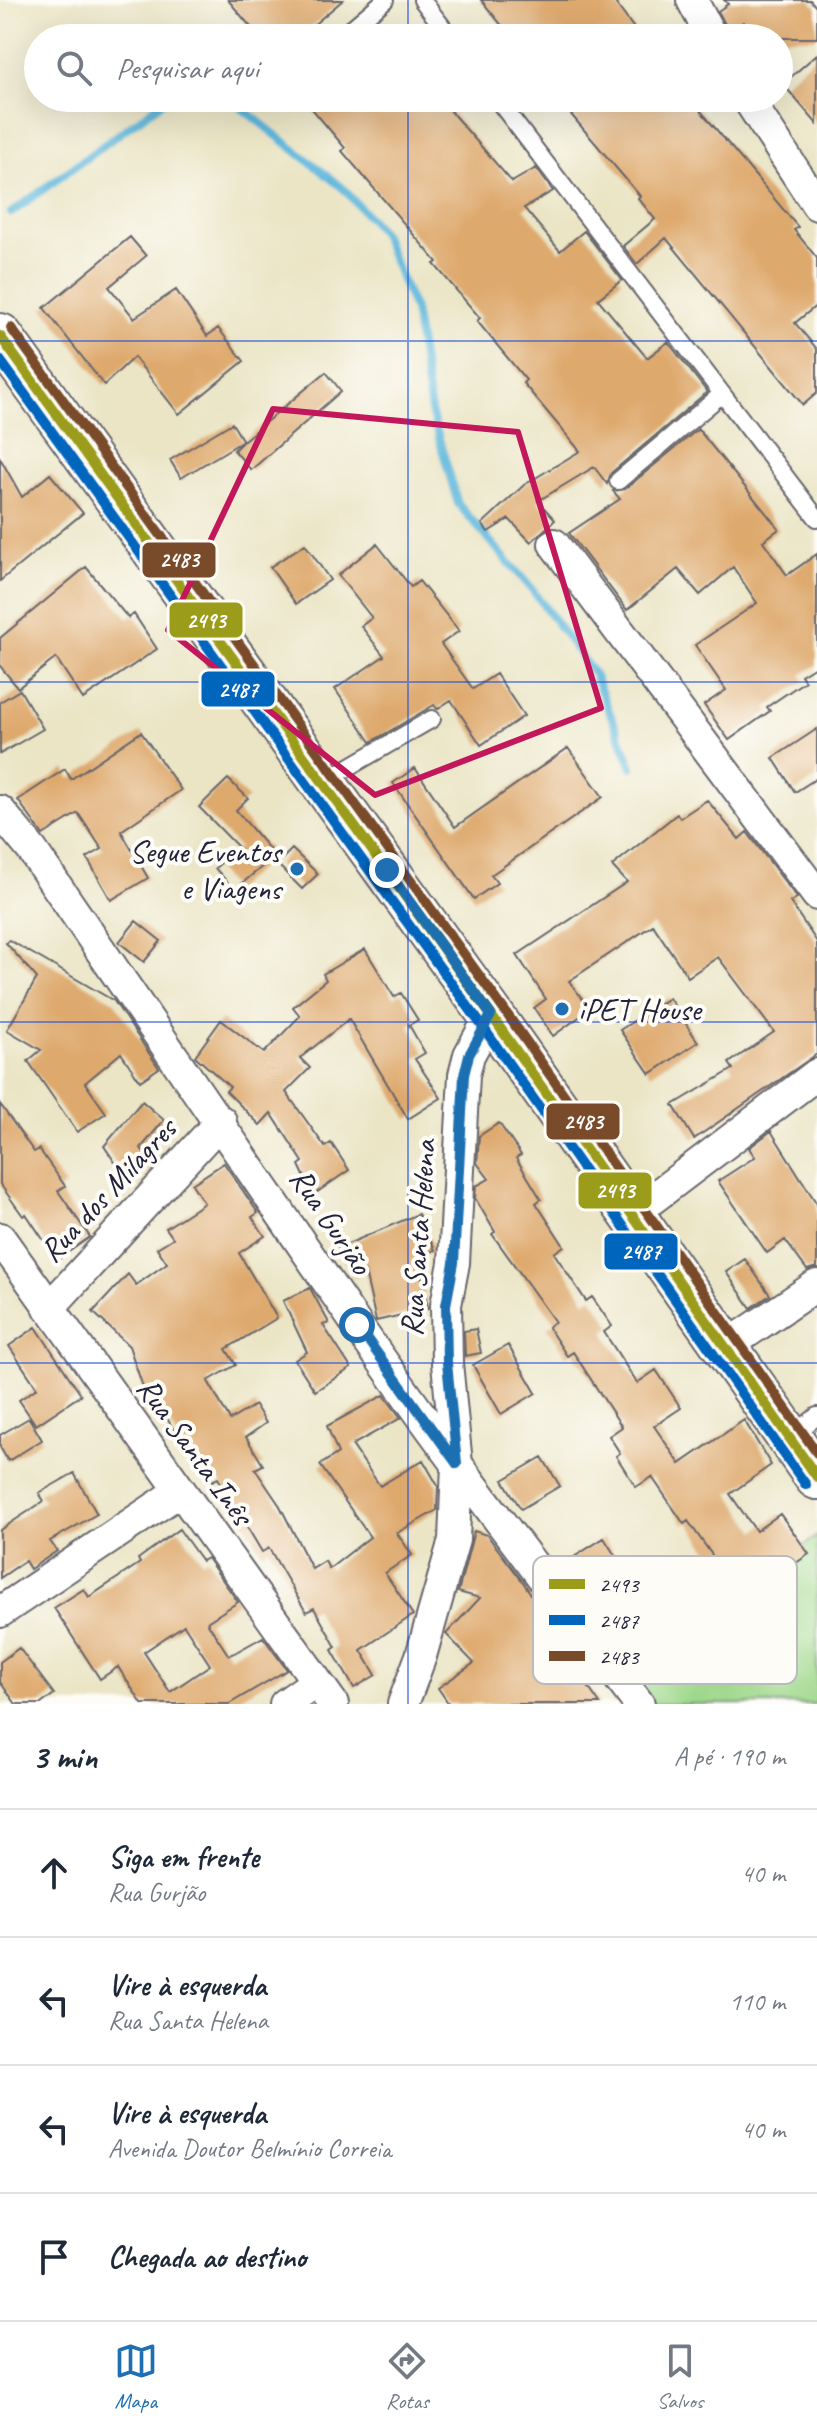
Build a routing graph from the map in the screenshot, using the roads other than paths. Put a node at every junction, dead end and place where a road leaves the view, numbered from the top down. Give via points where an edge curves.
1 (385, 0) edge
2 (422, 0) edge
3 (692, 0) edge
4 (357, 24) edge
5 (440, 24) edge
6 (705, 24) edge
7 (507, 112) edge
8 (756, 112) edge
9 (817, 205) edge
10 (0, 336) edge
11 (722, 394) junction
12 (618, 481) dead end
13 (817, 518) edge
14 (554, 544) dead end
15 (432, 719) dead end
16 (322, 783) junction
17 (0, 811) edge
18 (817, 895) edge
19 (491, 1015) junction
20 (817, 1074) edge
21 (221, 1121) junction
22 (631, 1215) junction
23 (0, 1238) edge
24 (817, 1285) edge
25 (49, 1308) junction
26 (724, 1348) junction
27 (803, 1427) edge
28 (457, 1464) junction
29 (817, 1477) edge
30 (180, 1491) junction
31 (533, 1564) edge
32 (0, 1612) edge
33 (624, 1684) edge
34 (325, 1693) edge
35 (285, 1704) edge
36 (403, 1704) edge
37 (639, 1704) edge

1 - 4 lane
2 - 5 lane
3 - 6 street
7 - 11 lane
8 - 9 street
10 - 16 main road
11 - 12 lane
11 - 13 lane
14 - 18 street
15 - 16 lane
16 - 19 main road
17 - 21 street, Rua Gurjão
19 - 22 main road
19 - 28 street, Rua Santa Helena via 464,1075 454,1263 446,1305
20 - 22 street
21 - 25 street, Rua dos Milagres
21 - 28 street, Rua Gurjão
22 - 26 main road
23 - 25 street, Rua Santa Inês
24 - 26 street
25 - 30 street, Rua Santa Inês
26 - 27 main road
27 - 29 main road
28 - 31 street, Rua Gurjão
28 - 36 street, Rua Santa Helena via 454,1540
30 - 32 street
30 - 34 street, Rua Santa Inês
33 - 37 street, Rua Gurjão
34 - 35 street

